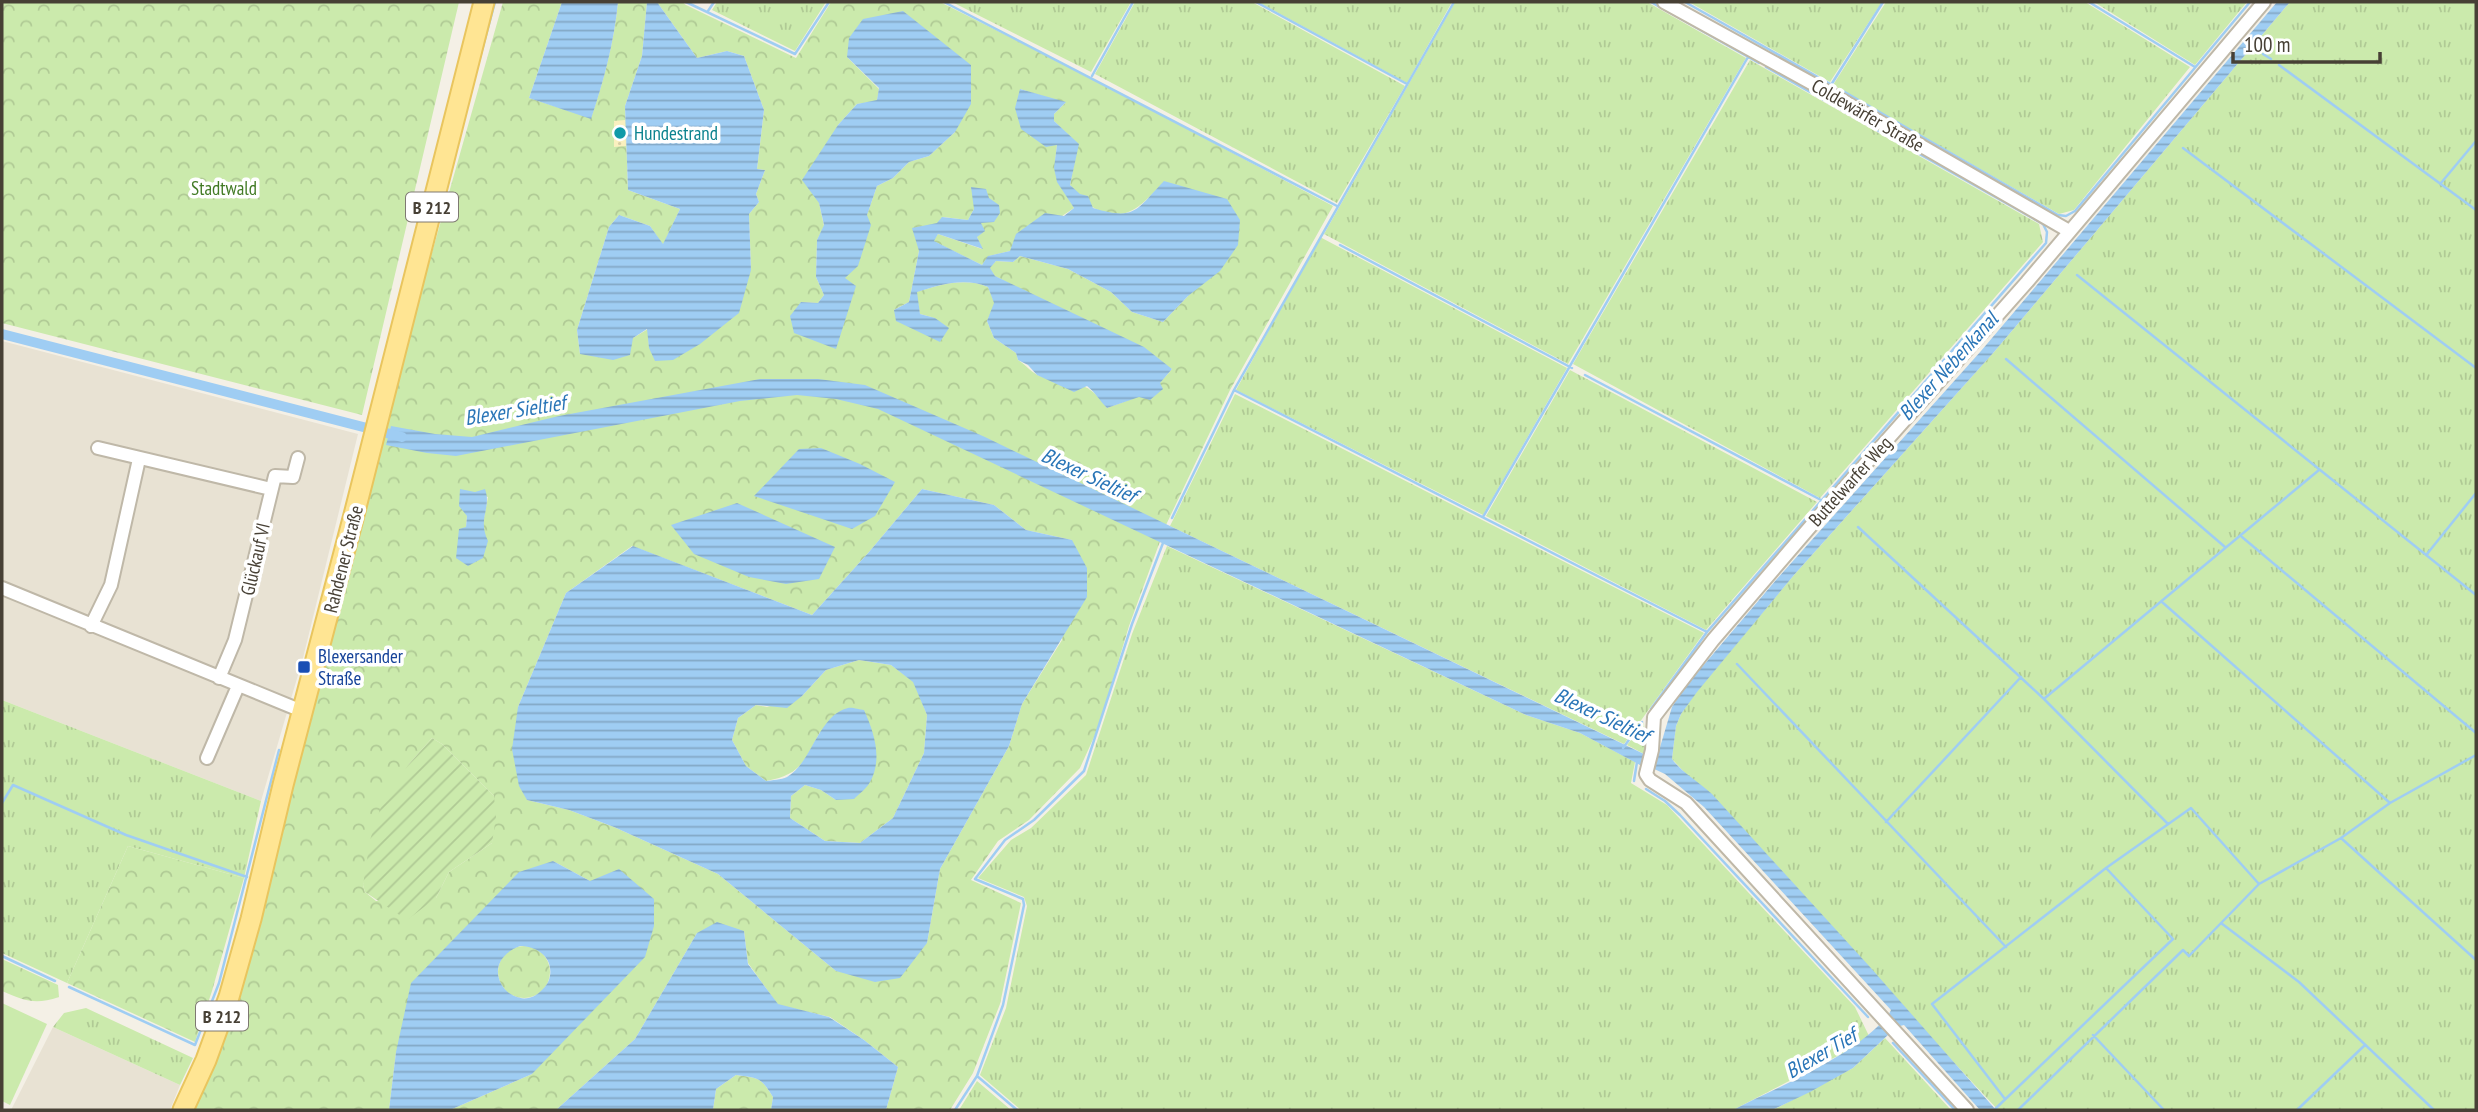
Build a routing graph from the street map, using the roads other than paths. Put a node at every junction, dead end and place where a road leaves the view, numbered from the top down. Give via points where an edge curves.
1 (484, 2) edge
2 (1664, 2) edge
3 (2264, 2) edge
4 (2069, 231) junction
5 (98, 448) dead end
6 (298, 457) dead end
7 (139, 459) junction
8 (271, 489) junction
9 (2, 588) edge
10 (91, 626) junction
11 (219, 678) junction
12 (238, 686) junction
13 (302, 711) junction
14 (207, 758) dead end
15 (183, 1110) edge
16 (1966, 1110) edge

1 - 13 main road, Rahdener Straße / B 212
2 - 4 street, Coldewärfer Straße
3 - 4 street, Buttelwarfer Weg
4 - 16 street, Buttelwarfer Weg via 1713,640 1654,717 1646,774 1686,803
5 - 7 street
6 - 8 street via 293,477 275,476
7 - 8 street
7 - 10 street via 111,585
8 - 11 street, Glückauf VI via 235,640
9 - 10 street
10 - 11 street
11 - 12 street
12 - 13 street
12 - 14 street
13 - 15 main road, Rahdener Straße / B 212 via 229,997

